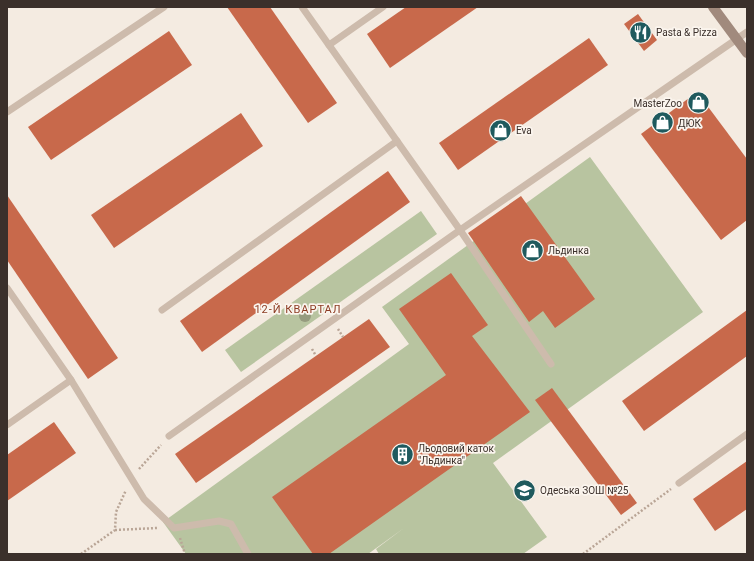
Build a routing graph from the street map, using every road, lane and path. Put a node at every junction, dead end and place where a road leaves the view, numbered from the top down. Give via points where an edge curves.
1 (164, 7) edge
2 (302, 7) edge
3 (383, 7) edge
4 (713, 7) edge
5 (747, 32) edge
6 (736, 39) junction
7 (329, 45) junction
8 (747, 54) edge
9 (7, 112) edge
10 (397, 141) junction
11 (460, 230) junction
12 (7, 288) edge
13 (162, 310) dead end
14 (551, 364) dead end
15 (71, 380) junction
16 (7, 425) edge
17 (747, 434) edge
18 (169, 436) joint
19 (131, 478) junction
20 (679, 483) joint
21 (174, 528) junction
22 (115, 530) junction
23 (82, 554) edge
24 (185, 554) edge
25 (248, 554) edge
26 (583, 554) edge

1 - 9 lane
2 - 7 lane
3 - 7 lane
4 - 6 main road
5 - 6 lane
6 - 8 main road
6 - 11 lane
7 - 10 lane
10 - 11 lane
10 - 13 lane
11 - 14 lane
11 - 18 lane
12 - 15 lane
15 - 16 lane
15 - 19 lane
17 - 20 lane
18 - 19 path
19 - 21 lane via 144,500
19 - 22 path via 116,512
20 - 26 path
21 - 22 path
21 - 24 path
21 - 25 lane via 219,521 230,524
22 - 23 path

